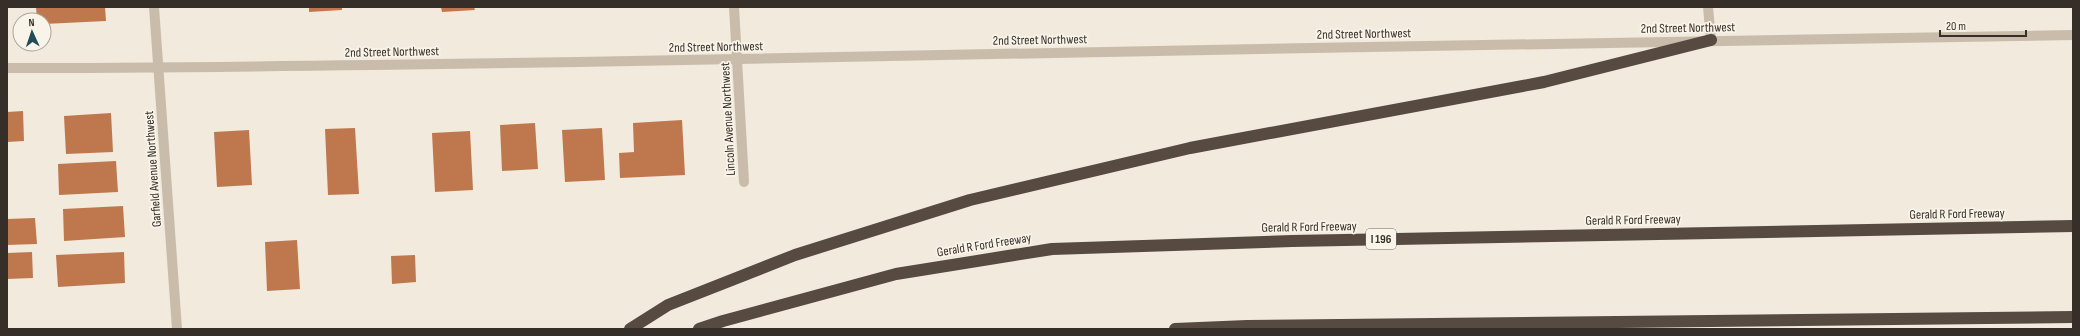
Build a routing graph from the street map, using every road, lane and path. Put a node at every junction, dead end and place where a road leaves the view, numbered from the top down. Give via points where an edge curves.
1 (154, 7) edge
2 (734, 7) edge
3 (1708, 7) edge
4 (2073, 35) edge
5 (1711, 40) junction
6 (738, 59) junction
7 (7, 68) edge
8 (159, 68) junction
9 (744, 182) dead end
10 (2073, 226) edge
11 (2073, 317) edge
12 (177, 329) edge
13 (630, 329) edge
14 (699, 329) edge
15 (1175, 329) edge

1 - 8 street, Garfield Avenue Northwest
2 - 6 street, Lincoln Avenue Northwest
3 - 5 street
4 - 5 street, 2nd Street Northwest
5 - 6 street, 2nd Street Northwest
5 - 13 highway via 1544,82 1190,148 970,200 795,255 668,305
6 - 8 street, 2nd Street Northwest
6 - 9 street, Lincoln Avenue Northwest
7 - 8 street, 2nd Street Northwest
8 - 12 street, Garfield Avenue Northwest
10 - 14 highway, Gerald R Ford Freeway / I 196 via 1292,241 1052,249 896,274
11 - 15 highway via 1247,326

